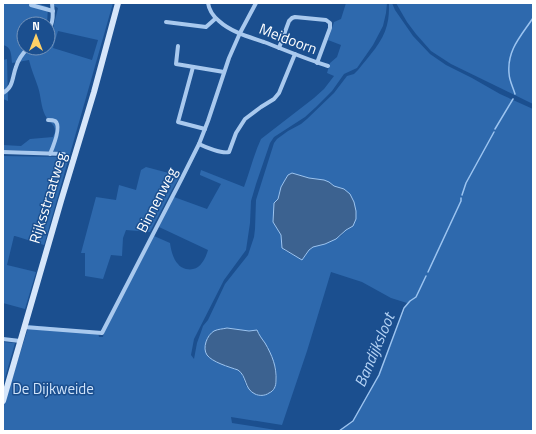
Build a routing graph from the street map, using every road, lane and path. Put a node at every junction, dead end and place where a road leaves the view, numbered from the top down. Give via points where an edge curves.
1 (52, 3) edge
2 (118, 3) edge
3 (208, 3) edge
4 (256, 3) edge
5 (31, 5) dead end
6 (53, 11) junction
7 (53, 16) edge
8 (215, 19) junction
9 (166, 22) dead end
10 (240, 33) junction
11 (178, 46) dead end
12 (279, 48) junction
13 (295, 54) junction
14 (22, 56) edge
15 (317, 63) junction
16 (328, 66) dead end
17 (193, 67) junction
18 (224, 72) junction
19 (3, 93) edge
20 (48, 120) dead end
21 (205, 129) junction
22 (199, 144) junction
23 (3, 152) edge
24 (50, 154) junction
25 (64, 154) dead end
26 (24, 327) junction
27 (3, 339) edge
28 (20, 342) junction
29 (3, 401) edge

1 - 6 street
2 - 26 main road, Rijksstraatweg
3 - 8 street
4 - 10 street, Binnenweg
5 - 6 street
6 - 7 street
8 - 9 street via 206,27
8 - 10 street, Meidoorn
10 - 12 street, Meidoorn
10 - 18 street, Binnenweg
11 - 17 street via 176,64
12 - 13 street, Meidoorn
12 - 15 street via 292,18 326,20 330,23 330,28
13 - 15 street, Meidoorn
13 - 22 street via 279,93 245,119 229,152
14 - 19 street via 15,68 11,86
15 - 16 street, Meidoorn
17 - 18 street
17 - 21 street via 178,122
18 - 21 street, Binnenweg
20 - 24 street via 55,121 58,126
21 - 22 street, Binnenweg
22 - 26 street, Binnenweg via 102,333
23 - 24 street
24 - 25 street
26 - 28 main road, Rijksstraatweg
27 - 28 street
28 - 29 main road, Rijksstraatweg

